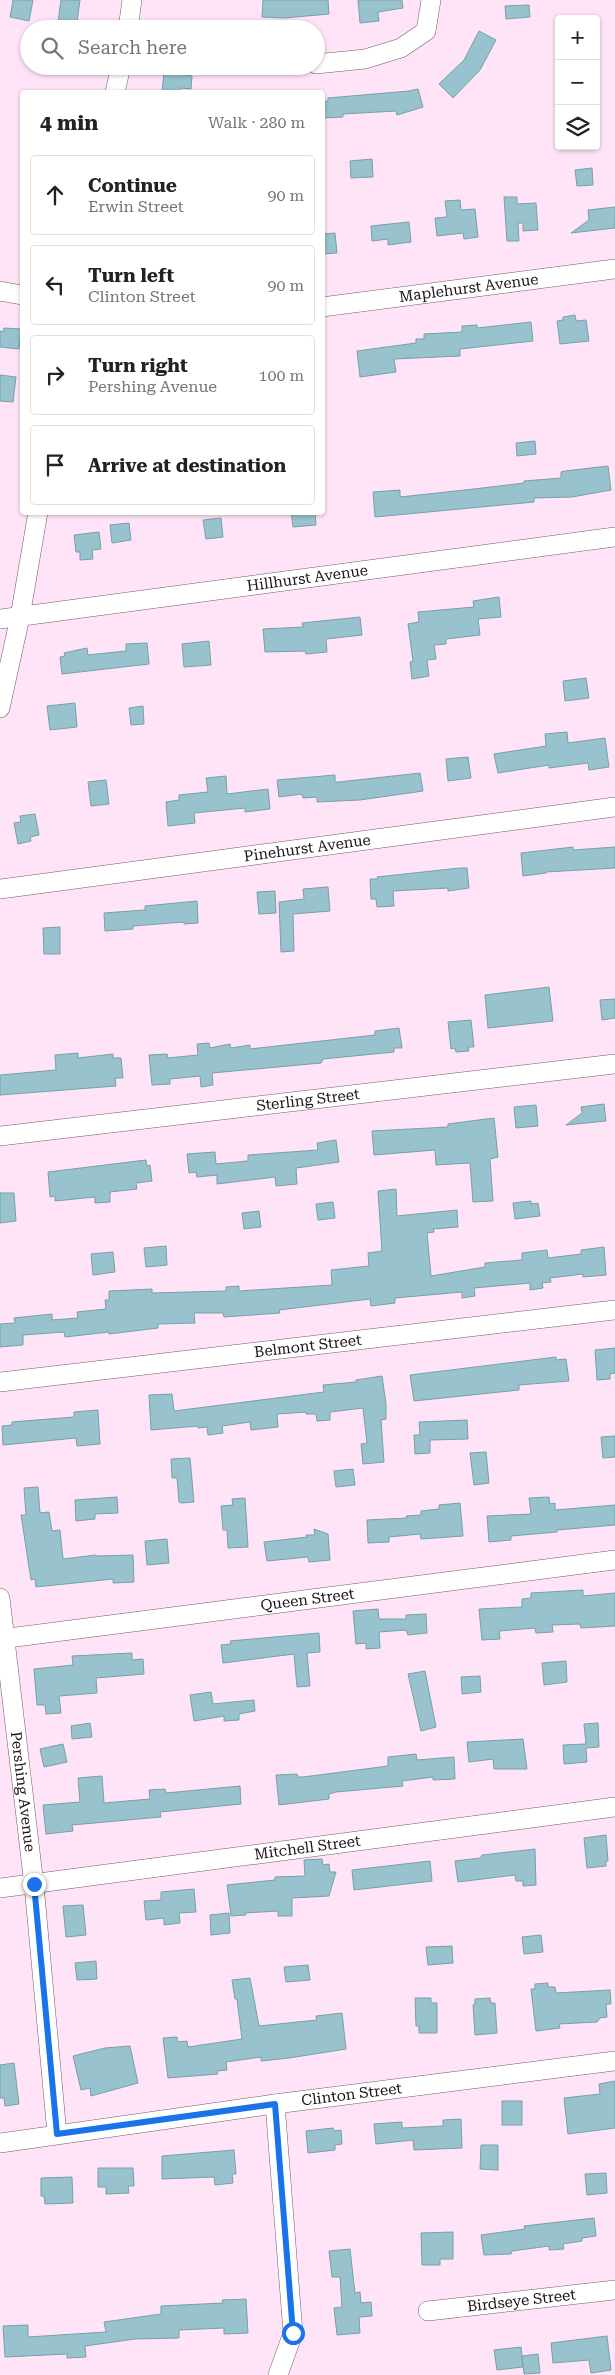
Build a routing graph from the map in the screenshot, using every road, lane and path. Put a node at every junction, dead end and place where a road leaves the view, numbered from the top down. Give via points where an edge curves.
1 (132, 0) edge
2 (431, 0) edge
3 (129, 20) edge
4 (325, 63) edge
5 (119, 75) edge
6 (116, 90) edge
7 (615, 269) edge
8 (0, 291) edge
9 (20, 295) edge
10 (325, 307) edge
11 (37, 515) edge
12 (615, 537) edge
13 (20, 617) junction
14 (0, 619) edge
15 (0, 708) edge
16 (615, 807) edge
17 (0, 889) edge
18 (615, 1064) edge
19 (0, 1136) edge
20 (615, 1310) edge
21 (0, 1382) edge
22 (615, 1560) edge
23 (0, 1598) edge
24 (3, 1639) edge
25 (615, 1807) edge
26 (34, 1884) junction
27 (0, 1888) edge
28 (615, 2061) edge
29 (275, 2104) junction
30 (57, 2134) junction
31 (0, 2143) edge
32 (615, 2290) edge
33 (428, 2310) dead end
34 (278, 2375) edge

1 - 3 street
2 - 4 street via 426,30 401,48 365,59
5 - 6 street
7 - 10 street, Maplehurst Avenue
8 - 9 street
11 - 13 street
12 - 13 street, Hillhurst Avenue
13 - 14 street, Hillhurst Avenue
13 - 15 street
16 - 17 street, Pinehurst Avenue
18 - 19 street, Sterling Street
20 - 21 street, Belmont Street
22 - 24 street, Queen Street
23 - 24 street, Pershing Avenue
24 - 26 street, Pershing Avenue
25 - 26 street, Mitchell Street
26 - 27 street, Mitchell Street
26 - 30 street, Pershing Avenue
28 - 29 street, Clinton Street
29 - 30 street, Clinton Street
29 - 34 street via 293,2333
30 - 31 street, Clinton Street
32 - 33 street, Birdseye Street

